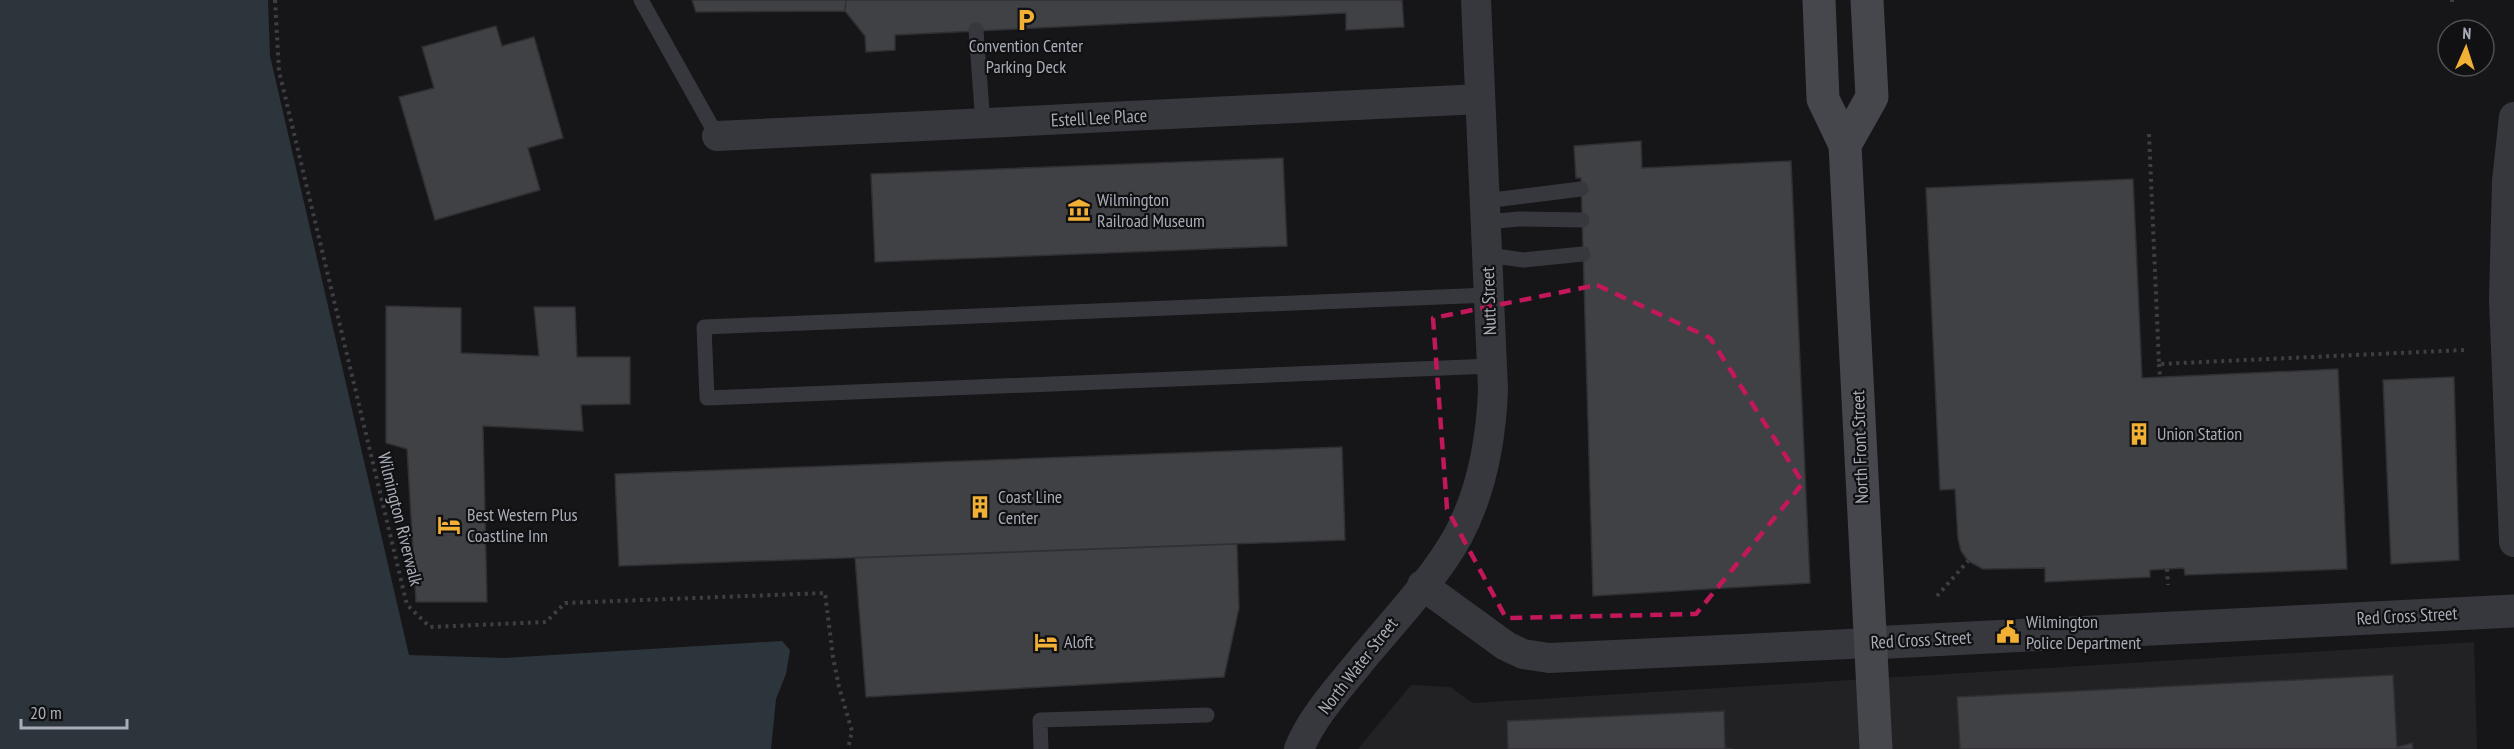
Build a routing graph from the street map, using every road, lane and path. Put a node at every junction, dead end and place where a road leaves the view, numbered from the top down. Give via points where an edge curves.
1 (275, 0) edge
2 (640, 0) edge
3 (1476, 0) edge
4 (1819, 0) edge
5 (1867, 0) edge
6 (976, 30) dead end
7 (1480, 99) junction
8 (2514, 117) edge
9 (983, 124) junction
10 (2149, 134) dead end
11 (717, 136) joint
12 (1845, 145) junction
13 (2511, 167) edge
14 (1581, 189) dead end
15 (1486, 211) junction
16 (1582, 220) dead end
17 (1583, 254) dead end
18 (1488, 255) junction
19 (1489, 295) junction
20 (2464, 350) dead end
21 (2159, 364) junction
22 (1492, 366) junction
23 (2160, 377) dead end
24 (2514, 542) edge
25 (1968, 561) dead end
26 (2167, 569) dead end
27 (1422, 585) junction
28 (2168, 585) dead end
29 (1937, 596) dead end
30 (2514, 611) edge
31 (1870, 643) junction
32 (1207, 715) dead end
33 (848, 749) edge
34 (1041, 749) edge
35 (1299, 749) edge
36 (1876, 749) edge

1 - 33 path, Wilmington Riverwalk via 279,71 407,605 430,627 546,622 565,603 825,593 837,678 852,731
2 - 11 lane
3 - 7 street, Nutt Street
4 - 12 main road, North Front Street via 1823,99
5 - 12 main road via 1872,97
6 - 9 lane
7 - 9 street, Estell Lee Place
7 - 15 street, Nutt Street
8 - 13 street
9 - 11 street, Estell Lee Place
10 - 21 path
12 - 31 main road, North Front Street
13 - 24 street via 2504,300
14 - 15 lane
15 - 16 lane via 1519,219
15 - 18 street, Nutt Street
17 - 18 lane via 1523,260
18 - 19 street, Nutt Street
19 - 22 street, Nutt Street
19 - 22 lane via 704,327 707,398
20 - 21 path
21 - 23 path
22 - 27 street, Nutt Street via 1492,427 1480,480 1458,536
25 - 29 path
26 - 28 path
27 - 31 street, Red Cross Street via 1506,646 1523,654 1549,658
27 - 35 street, North Water Street via 1331,698
30 - 31 street, Red Cross Street
31 - 36 main road, North Front Street
32 - 34 lane via 1040,720

